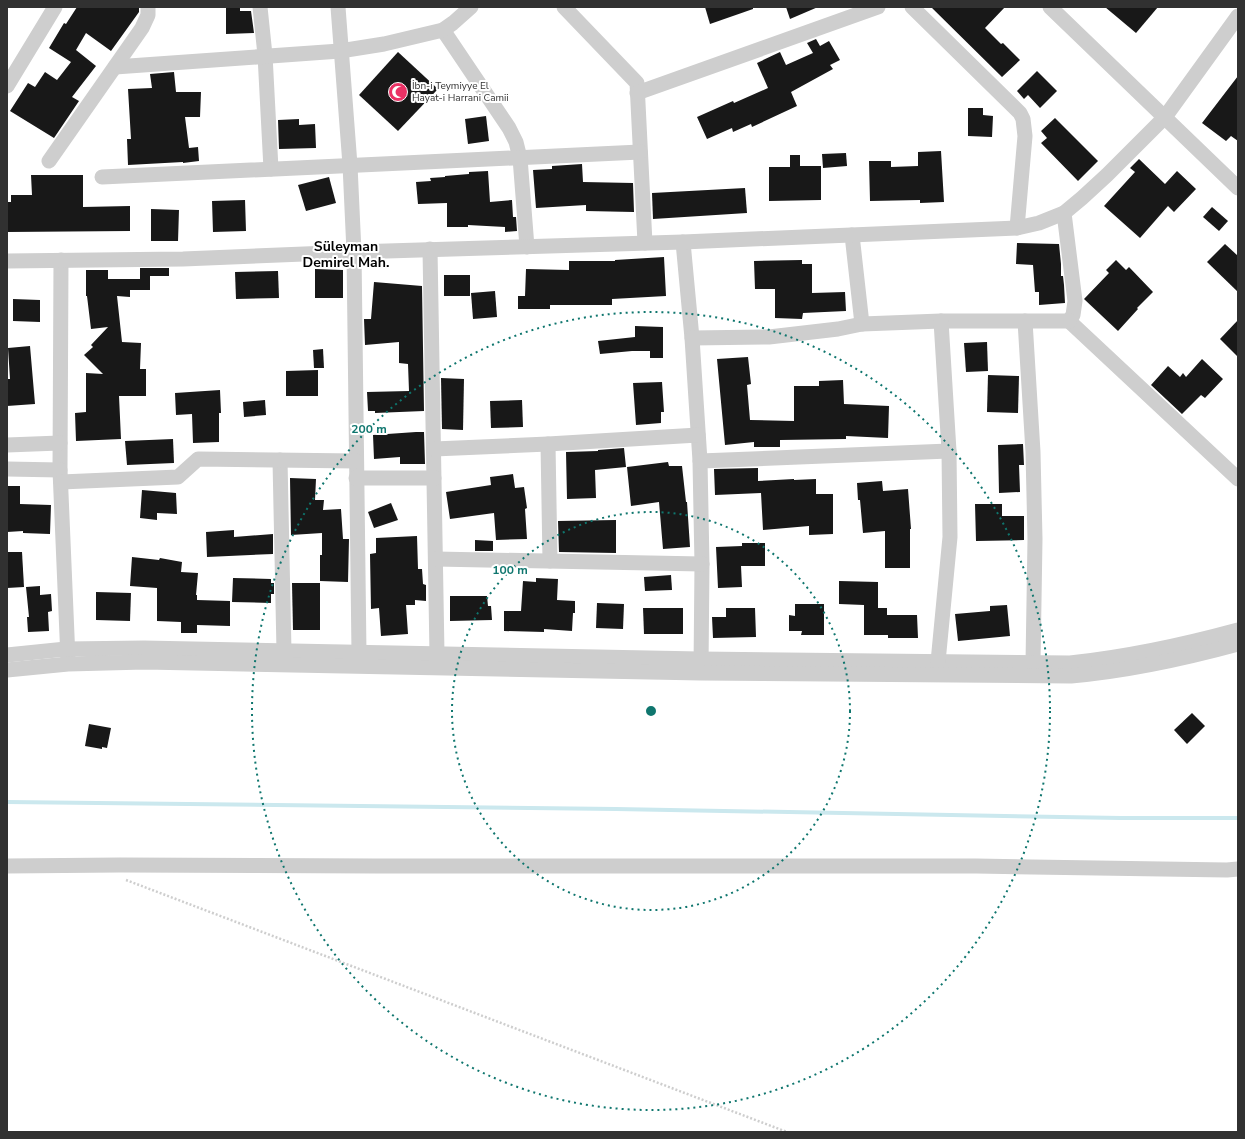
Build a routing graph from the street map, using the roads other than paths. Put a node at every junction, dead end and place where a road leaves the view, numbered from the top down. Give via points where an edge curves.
1 (55, 7) edge
2 (148, 7) edge
3 (260, 7) edge
4 (338, 7) edge
5 (471, 7) edge
6 (564, 7) edge
7 (878, 7) edge
8 (912, 7) edge
9 (1050, 7) edge
10 (1238, 16) edge
11 (444, 30) junction
12 (340, 51) junction
13 (265, 55) junction
14 (115, 67) junction
15 (7, 86) edge
16 (637, 93) junction
17 (1165, 117) junction
18 (640, 152) junction
19 (520, 158) junction
20 (49, 161) dead end
21 (350, 165) junction
22 (271, 169) junction
23 (102, 177) dead end
24 (1238, 188) edge
25 (1064, 213) junction
26 (1017, 228) junction
27 (852, 235) junction
28 (683, 242) junction
29 (645, 243) junction
30 (527, 246) junction
31 (430, 249) junction
32 (354, 252) junction
33 (61, 260) junction
34 (7, 261) edge
35 (941, 321) junction
36 (1025, 321) junction
37 (1069, 321) junction
38 (862, 324) junction
39 (692, 338) junction
40 (698, 435) junction
41 (60, 443) junction
42 (548, 444) junction
43 (7, 445) edge
44 (434, 449) junction
45 (949, 451) junction
46 (280, 460) junction
47 (356, 461) junction
48 (700, 461) junction
49 (7, 470) edge
50 (61, 476) junction
51 (356, 478) junction
52 (434, 478) junction
53 (1238, 478) edge
54 (436, 558) junction
55 (550, 561) junction
56 (702, 564) junction
57 (1238, 630) edge
58 (1238, 644) edge
59 (284, 651) junction
60 (358, 653) junction
61 (438, 654) junction
62 (7, 655) edge
63 (67, 657) junction
64 (938, 662) junction
65 (1033, 663) junction
66 (701, 666) junction
67 (7, 670) edge
68 (7, 866) edge
69 (1238, 869) edge

1 - 15 street
2 - 14 street via 146,20
3 - 13 street
4 - 12 street
5 - 11 street
6 - 16 street via 637,83
7 - 16 street
8 - 26 street via 1020,113 1023,119 1025,136
9 - 17 street
10 - 17 street
11 - 12 street
11 - 19 street via 509,128
12 - 13 street
12 - 21 street
13 - 14 street
13 - 22 street
14 - 20 street
16 - 18 street
17 - 24 street
17 - 25 street via 1107,175
18 - 19 street
18 - 29 street
19 - 21 street
19 - 30 street
21 - 22 street
21 - 32 street
22 - 23 street
25 - 26 street
25 - 37 street via 1075,301
26 - 27 street
27 - 28 street
27 - 38 street
28 - 29 street
28 - 39 street
29 - 30 street
30 - 31 street
31 - 32 street
31 - 44 street
32 - 33 street via 183,259
32 - 47 street
33 - 34 street
33 - 41 street
35 - 36 street
35 - 38 street
35 - 45 street
36 - 37 street
36 - 65 street via 1033,452
37 - 53 street
38 - 39 street via 769,337
39 - 40 street
40 - 42 street
40 - 48 street
41 - 43 street
41 - 50 street
42 - 44 street
42 - 55 street
44 - 52 street
45 - 48 street
45 - 64 street via 950,537
46 - 47 street
46 - 50 street via 198,460 178,477
46 - 59 street
47 - 51 street
48 - 56 street
49 - 50 street
50 - 63 street
51 - 52 street
51 - 60 street
52 - 54 street
54 - 55 street
54 - 61 street
55 - 56 street
56 - 66 street
57 - 65 street via 1107,659
58 - 66 street via 1116,671 1071,676
59 - 60 street
59 - 63 street via 144,648
60 - 61 street
61 - 66 street
62 - 63 street
63 - 66 street via 145,662
63 - 67 street
64 - 65 street
64 - 66 street via 860,660
68 - 69 street via 976,866

